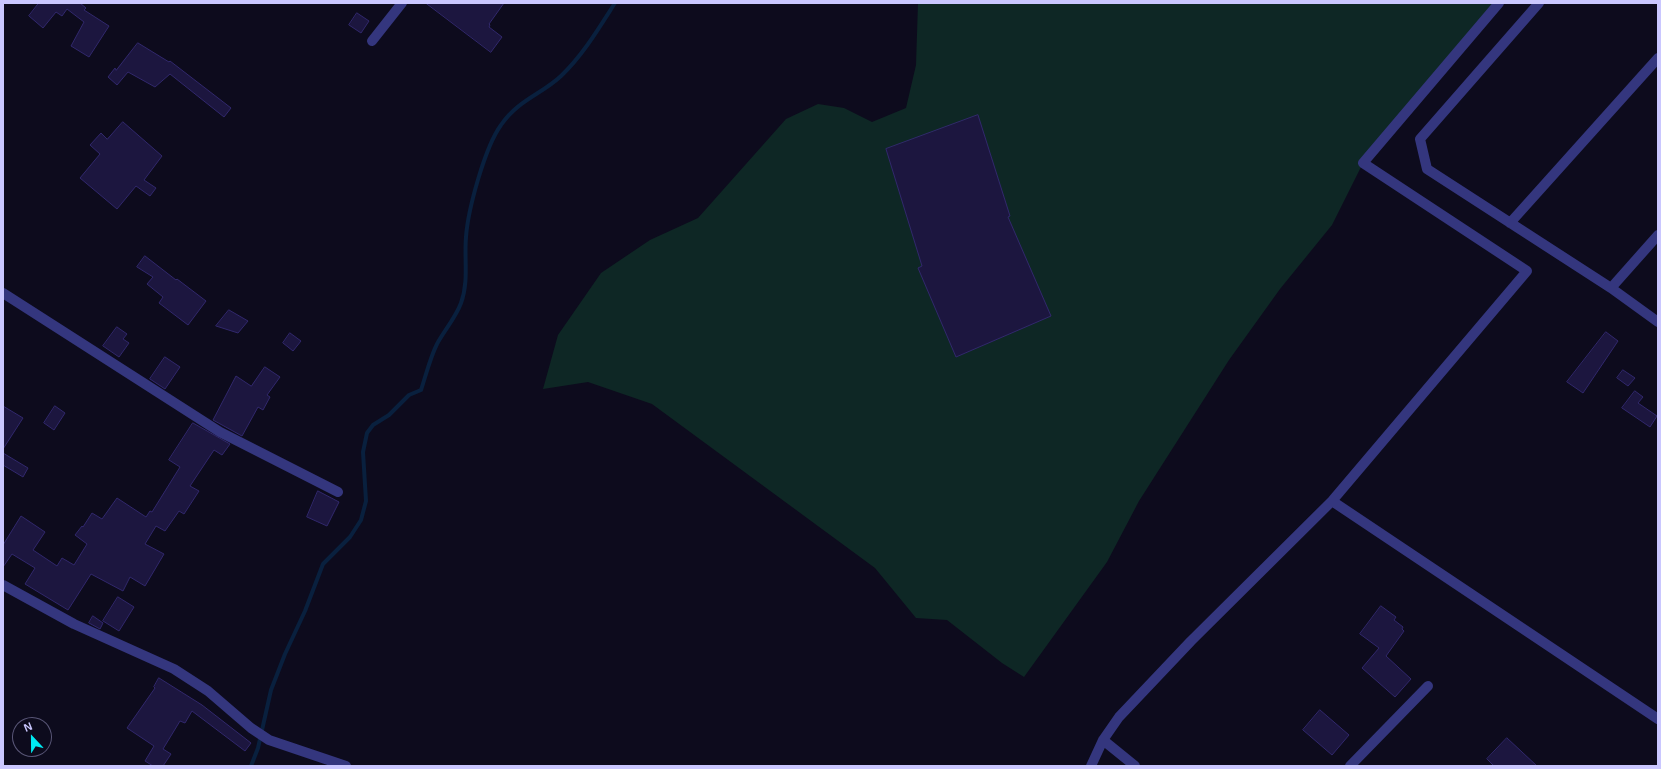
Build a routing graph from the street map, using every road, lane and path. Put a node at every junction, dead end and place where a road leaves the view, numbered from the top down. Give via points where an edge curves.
1 (402, 3) edge
2 (1499, 3) edge
3 (1539, 3) edge
4 (372, 41) dead end
5 (1658, 58) edge
6 (1510, 222) junction
7 (1658, 235) edge
8 (1611, 288) junction
9 (3, 294) edge
10 (1658, 322) edge
11 (338, 492) dead end
12 (1332, 502) junction
13 (3, 585) edge
14 (1428, 686) dead end
15 (1658, 719) edge
16 (1103, 740) junction
17 (346, 766) edge
18 (1092, 766) edge
19 (1135, 766) edge
20 (1350, 766) edge

1 - 4 street
2 - 12 street via 1363,163 1527,271
3 - 6 street via 1420,139 1427,169
5 - 6 street
6 - 8 street
7 - 8 street
8 - 10 street
9 - 11 street via 220,432
12 - 15 street
12 - 16 street via 1191,641 1119,717
13 - 17 street via 74,624 174,668 270,740
14 - 20 street
16 - 18 street
16 - 19 street

